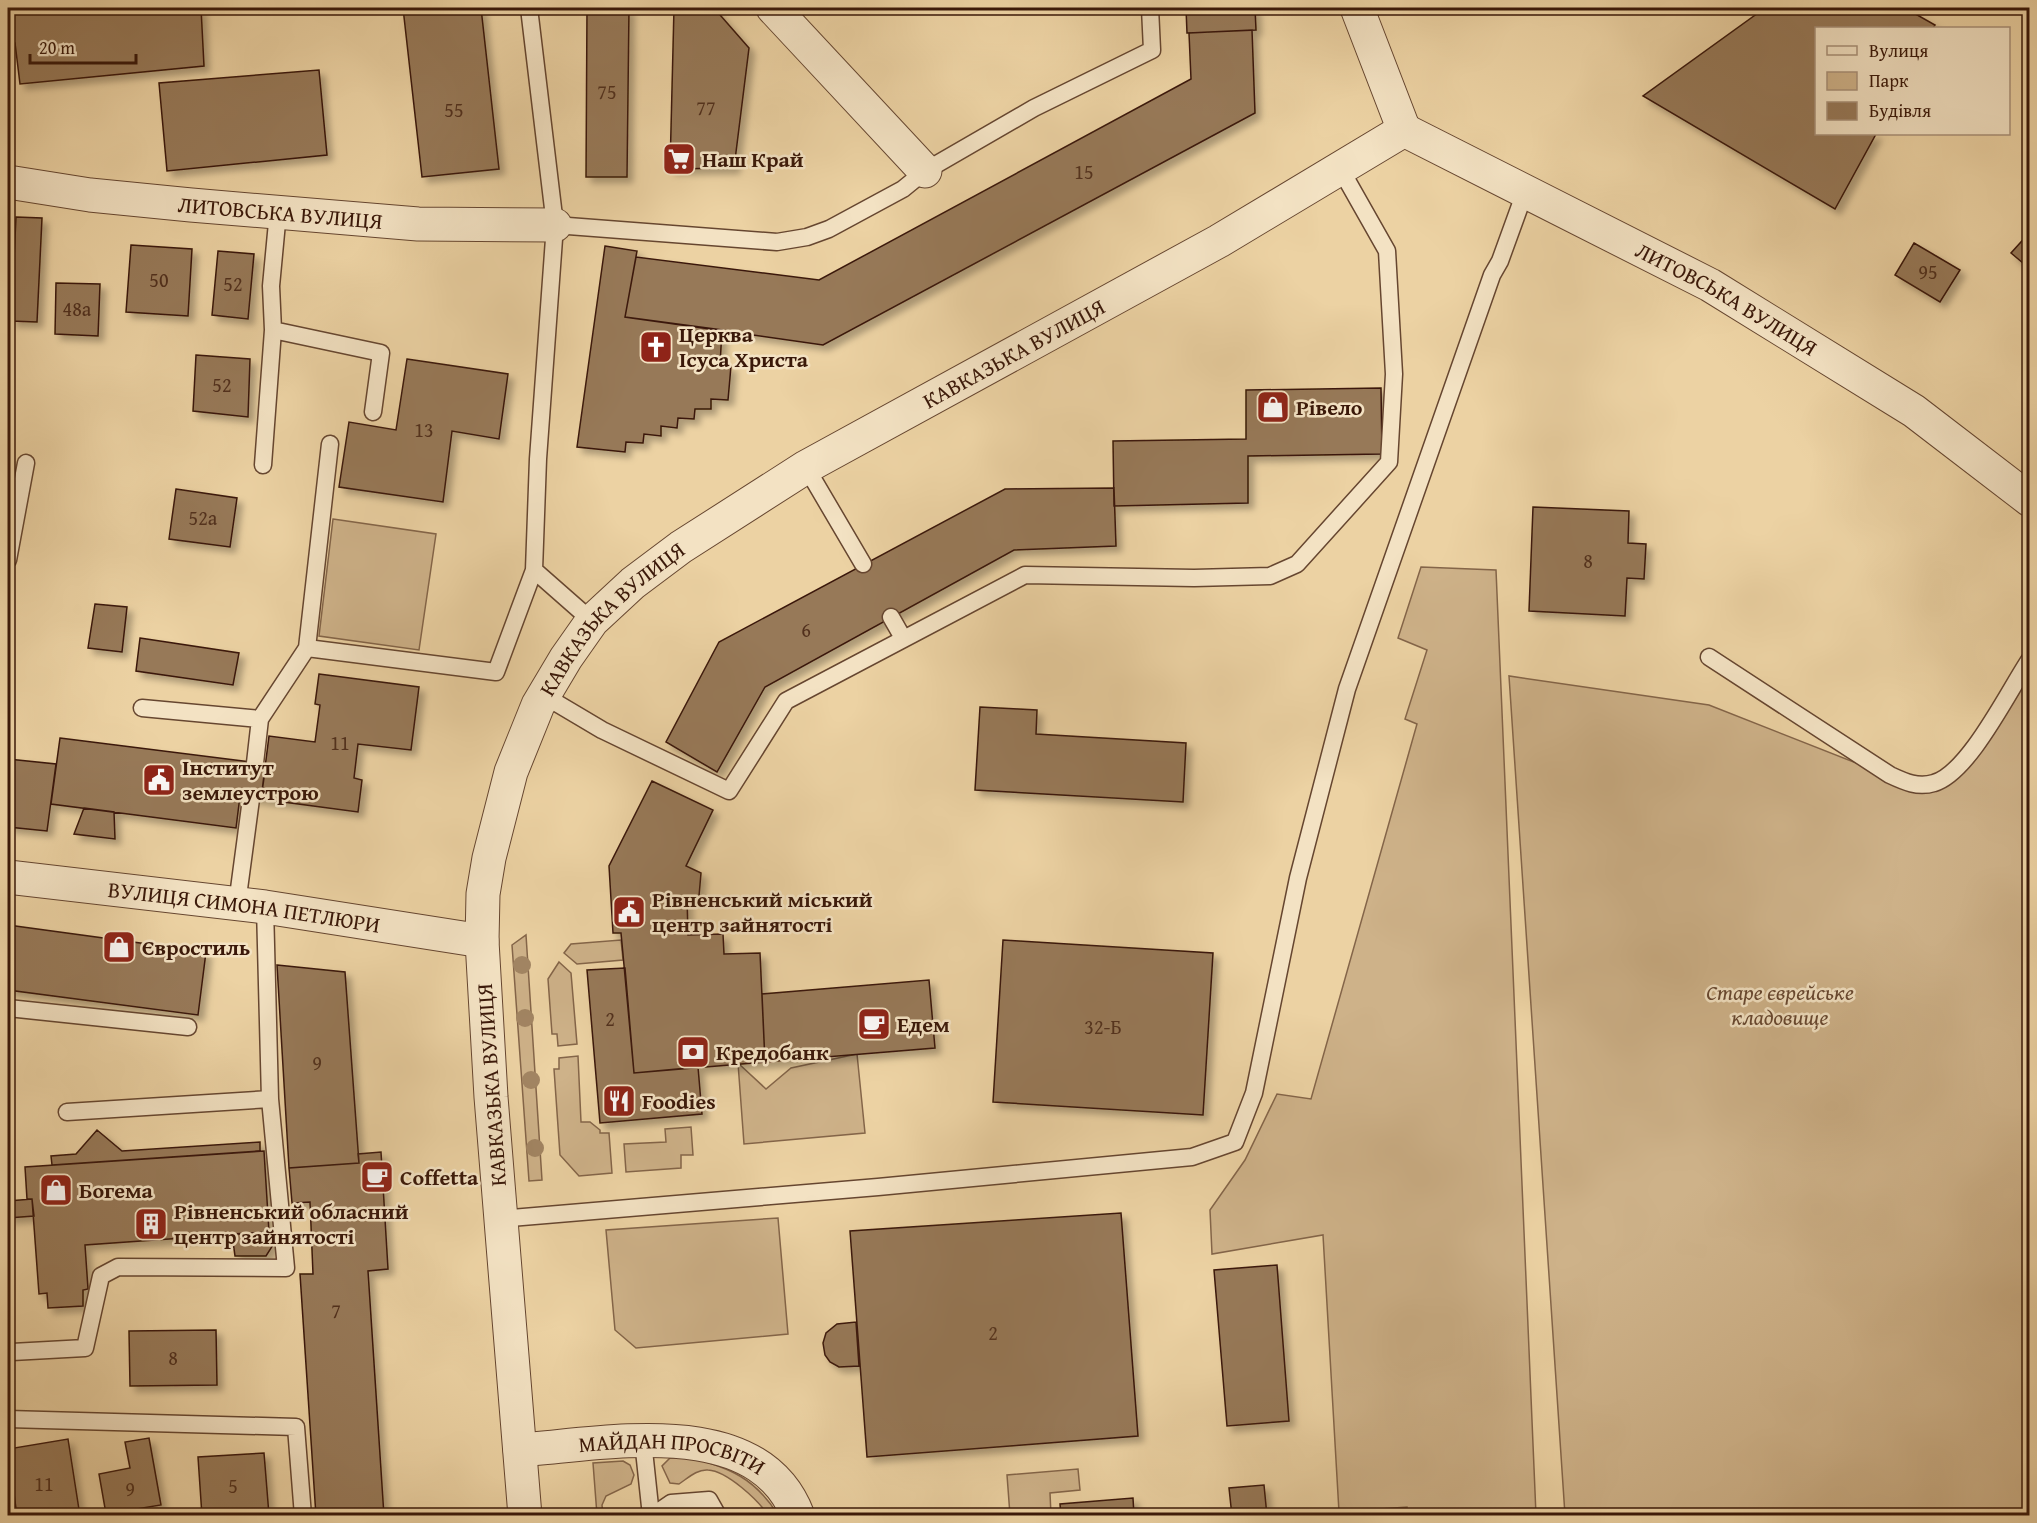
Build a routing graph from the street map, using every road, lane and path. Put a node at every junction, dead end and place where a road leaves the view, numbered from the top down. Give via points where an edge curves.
1 (529, 8) edge
2 (773, 8) edge
3 (1150, 8) edge
4 (1358, 8) edge
5 (1404, 130) junction
6 (1340, 168) junction
7 (925, 171) junction
8 (8, 182) edge
9 (1525, 192) junction
10 (278, 212) junction
11 (555, 225) junction
12 (273, 330) junction
13 (373, 412) dead end
14 (330, 444) dead end
15 (26, 463) dead end
16 (262, 465) dead end
17 (806, 467) junction
18 (2030, 500) edge
19 (8, 560) edge
20 (863, 564) dead end
21 (534, 570) junction
22 (891, 617) dead end
23 (592, 621) junction
24 (903, 638) junction
25 (307, 648) junction
26 (1709, 657) dead end
27 (2030, 659) edge
28 (543, 695) junction
29 (142, 708) dead end
30 (260, 719) junction
31 (255, 763) dead end
32 (251, 799) dead end
33 (8, 877) edge
34 (251, 905) junction
35 (482, 941) junction
36 (8, 1008) edge
37 (188, 1027) dead end
38 (270, 1099) junction
39 (67, 1112) dead end
40 (500, 1219) junction
41 (12, 1352) dead end
42 (8, 1419) edge
43 (643, 1440) junction
44 (520, 1450) junction
45 (303, 1515) edge
46 (525, 1515) edge
47 (652, 1515) edge
48 (718, 1515) edge
49 (798, 1515) edge

1 - 11 lane
2 - 7 street
3 - 7 lane via 1152,50 1034,108
4 - 5 street
5 - 6 street, КАВКАЗЬКА ВУЛИЦЯ
5 - 9 street, ЛИТОВСЬКА ВУЛИЦЯ
6 - 17 street, КАВКАЗЬКА ВУЛИЦЯ via 1219,241
6 - 24 lane via 1387,251 1394,374 1389,462 1297,564 1270,576 1025,575
7 - 11 lane via 903,189 807,237 777,242
8 - 10 street, ЛИТОВСЬКА ВУЛИЦЯ via 90,195
9 - 18 street, ЛИТОВСЬКА ВУЛИЦЯ via 1710,285 1914,411
9 - 40 lane via 1492,275 1347,688 1298,878 1254,1093 1234,1142 1192,1157
10 - 11 street, ЛИТОВСЬКА ВУЛИЦЯ via 418,224
10 - 12 lane
11 - 21 lane
12 - 13 lane via 381,353
12 - 16 lane
14 - 25 lane
15 - 19 lane
17 - 20 lane
17 - 23 street, КАВКАЗЬКА ВУЛИЦЯ via 681,547 633,583
21 - 23 lane
21 - 25 lane via 496,672
22 - 24 lane
23 - 28 street, КАВКАЗЬКА ВУЛИЦЯ
24 - 28 lane via 786,701 729,791 613,736
25 - 30 lane
26 - 27 lane via 1890,775 1912,785 1934,783 1954,773 1981,738
28 - 35 street, КАВКАЗЬКА ВУЛИЦЯ via 511,772 489,858
29 - 30 lane
30 - 31 lane
32 - 34 lane
33 - 34 street, ВУЛИЦЯ СИМОНА ПЕТЛЮРИ
34 - 35 street, ВУЛИЦЯ СИМОНА ПЕТЛЮРИ
34 - 38 lane
35 - 40 street, КАВКАЗЬКА ВУЛИЦЯ
36 - 37 lane
38 - 39 lane
38 - 41 lane via 286,1268 118,1267 101,1276 85,1348
40 - 44 street, КАВКАЗЬКА ВУЛИЦЯ
42 - 45 lane via 296,1426
43 - 44 street, МАЙДАН ПРОСВІТИ
43 - 47 lane
43 - 49 street, МАЙДАН ПРОСВІТИ via 717,1446 759,1465 792,1499
44 - 46 street, КАВКАЗЬКА ВУЛИЦЯ
47 - 48 lane via 670,1503 709,1500

